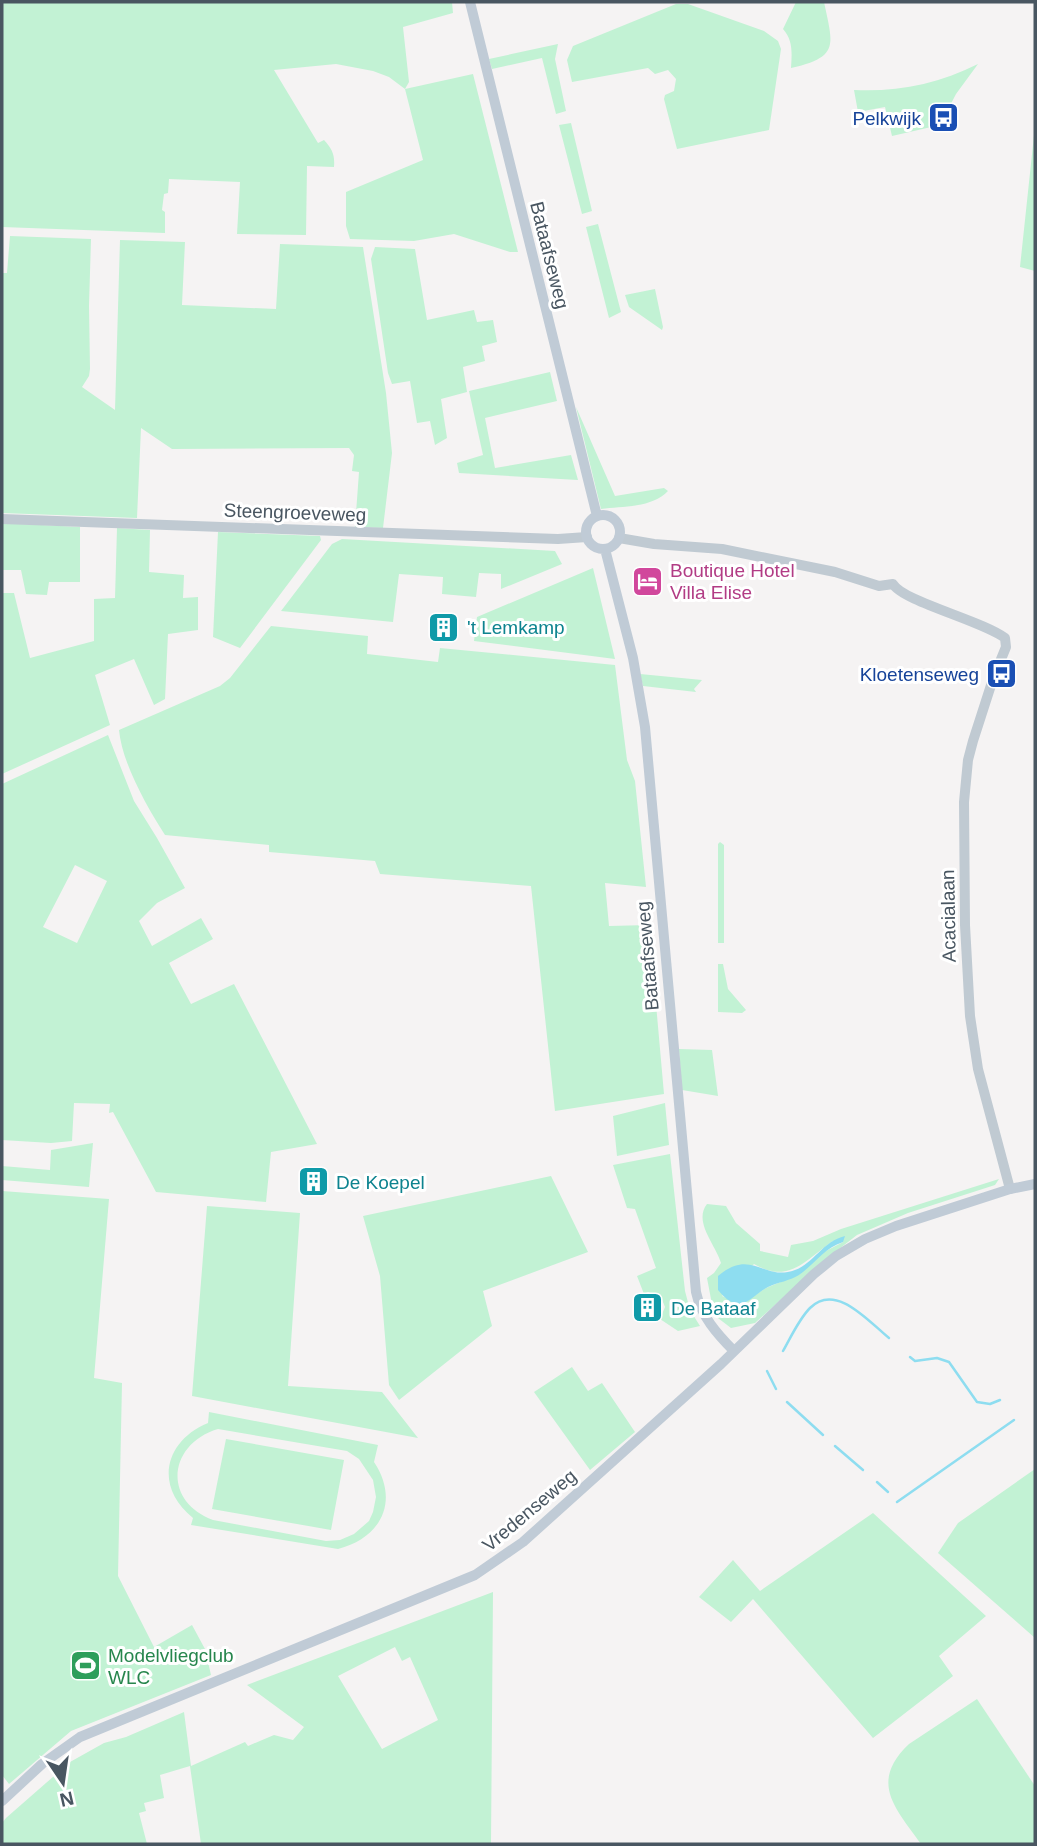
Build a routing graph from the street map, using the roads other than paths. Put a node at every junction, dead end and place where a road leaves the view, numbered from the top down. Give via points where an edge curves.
1 (470, 2) edge
2 (597, 516) junction
3 (2, 519) edge
4 (587, 537) junction
5 (619, 538) junction
6 (605, 549) junction
7 (1035, 1184) edge
8 (1010, 1189) junction
9 (734, 1351) junction
10 (2, 1801) edge

1 - 2 main road, Bataafseweg
2 - 4 main road via 587,527
2 - 5 main road via 615,520 621,530
3 - 4 street, Steengroeveweg
4 - 6 main road via 592,545
5 - 6 main road
5 - 8 street, Acacialaan via 722,549 880,586 892,584 901,593 1001,635 1007,643 968,760 964,837 970,1016 978,1069
6 - 9 main road, Bataafseweg via 645,727 696,1292 709,1323
7 - 8 main road, Vredenseweg
8 - 9 main road, Vredenseweg via 896,1226 836,1256
9 - 10 main road, Vredenseweg via 523,1542 485,1569 80,1737

